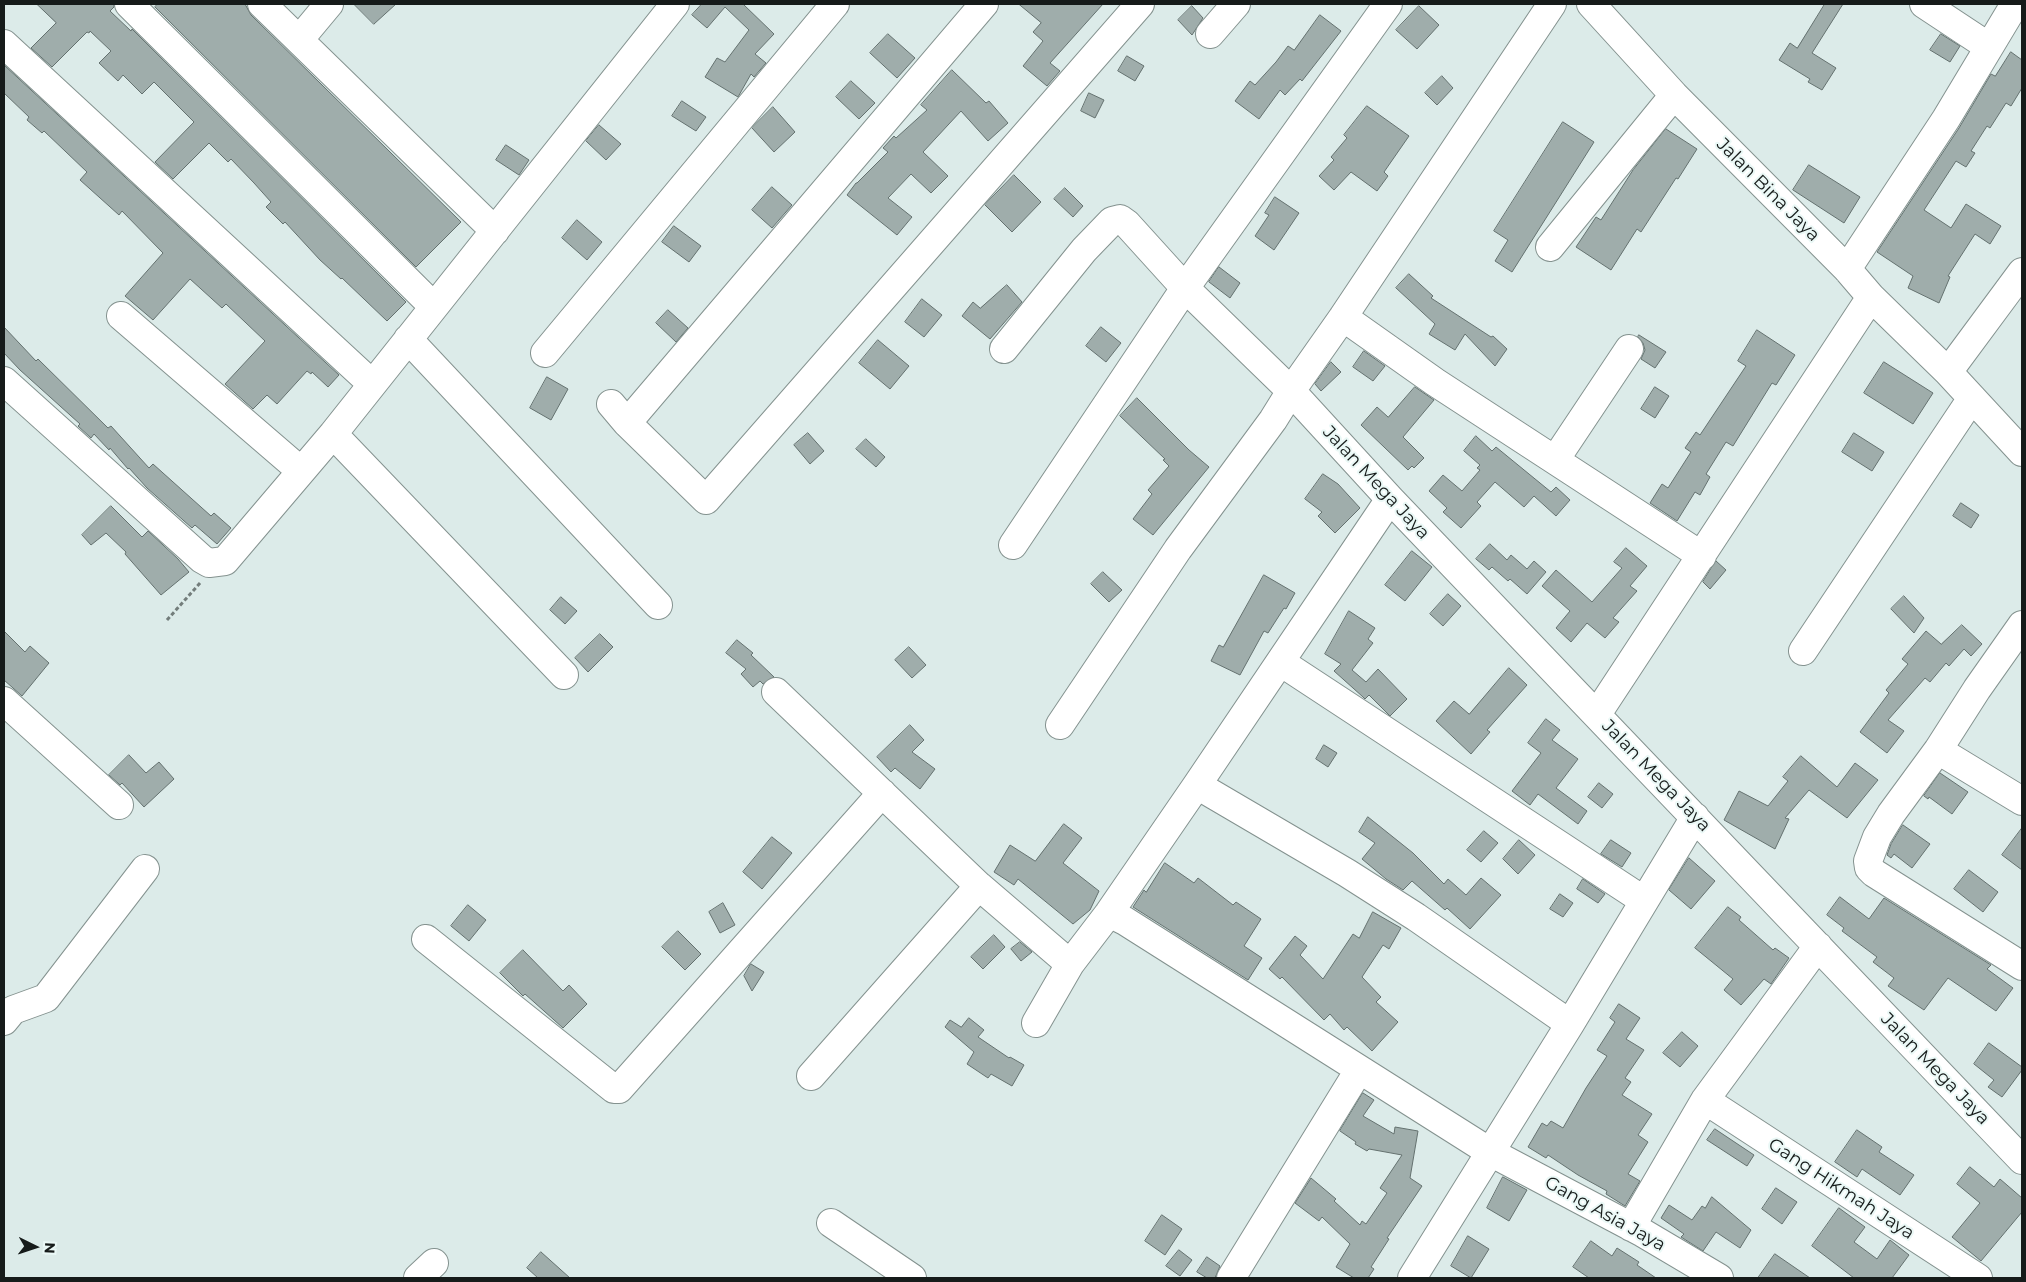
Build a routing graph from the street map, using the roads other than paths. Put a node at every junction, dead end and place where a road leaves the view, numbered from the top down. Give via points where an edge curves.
1 (129, 4) edge
2 (262, 4) edge
3 (329, 4) edge
4 (675, 4) edge
5 (835, 4) edge
6 (984, 4) edge
7 (1140, 4) edge
8 (1236, 4) edge
9 (1388, 4) edge
10 (1552, 4) edge
11 (1591, 4) edge
12 (1924, 4) edge
13 (2015, 4) edge
14 (1210, 34) dead end
15 (299, 40) junction
16 (4, 44) edge
17 (1989, 47) junction
18 (1674, 95) junction
19 (495, 230) junction
20 (1550, 247) dead end
21 (1847, 269) junction
22 (2022, 272) edge
23 (1185, 288) junction
24 (1870, 297) junction
25 (434, 307) junction
26 (121, 316) dead end
27 (1343, 317) junction
28 (408, 339) junction
29 (1629, 349) dead end
30 (1004, 350) dead end
31 (545, 353) dead end
32 (1948, 372) junction
33 (4, 381) edge
34 (372, 384) junction
35 (1291, 391) junction
36 (1972, 398) junction
37 (333, 434) junction
38 (2022, 452) edge
39 (1555, 460) junction
40 (301, 471) junction
41 (1390, 499) junction
42 (1013, 545) dead end
43 (1702, 556) junction
44 (658, 605) dead end
45 (2022, 625) edge
46 (1803, 651) dead end
47 (1282, 663) junction
48 (564, 675) dead end
49 (776, 692) dead end
50 (4, 701) edge
51 (1597, 714) junction
52 (1060, 725) dead end
53 (1938, 750) junction
54 (1197, 785) junction
55 (882, 792) junction
56 (2022, 801) edge
57 (119, 805) dead end
58 (1695, 817) junction
59 (146, 869) dead end
60 (979, 886) junction
61 (1644, 900) junction
62 (1109, 913) junction
63 (426, 939) dead end
64 (1818, 946) junction
65 (1070, 964) junction
66 (2022, 966) edge
67 (4, 1021) edge
68 (1036, 1023) dead end
69 (1570, 1024) junction
70 (1359, 1070) junction
71 (811, 1076) dead end
72 (1705, 1100) junction
73 (1490, 1152) junction
74 (2022, 1160) edge
75 (831, 1223) dead end
76 (1631, 1227) junction
77 (1422, 1275) edge
78 (912, 1278) edge
79 (1231, 1278) edge
80 (1718, 1278) edge
81 (1978, 1278) edge

1 - 25 street
2 - 15 street
3 - 15 street
4 - 19 street
5 - 31 street
6 - 7 street via 619,414 706,500
8 - 14 street
9 - 23 street
10 - 27 street
11 - 18 street, Jalan Bina Jaya
12 - 17 street
13 - 17 street
15 - 19 street
16 - 34 street
17 - 21 street via 1946,119
18 - 20 street
18 - 21 street, Jalan Bina Jaya
19 - 25 street
21 - 24 street, Jalan Bina Jaya
22 - 32 street
23 - 30 street, Jalan Mega Jaya via 1127,224 1120,219 1112,221 1084,250
23 - 35 street, Jalan Mega Jaya
23 - 42 street via 1022,511
24 - 32 street, Jalan Bina Jaya
24 - 43 street
25 - 28 street
26 - 40 street
27 - 35 street
27 - 39 street
28 - 34 street
28 - 44 street
29 - 39 street
32 - 36 street, Jalan Bina Jaya
33 - 40 street via 202,560 210,563 225,561
34 - 37 street
35 - 41 street, Jalan Mega Jaya
35 - 52 street via 1178,549
36 - 38 street, Jalan Bina Jaya
36 - 46 street
37 - 40 street
37 - 48 street
39 - 43 street
41 - 47 street
41 - 51 street, Jalan Mega Jaya
43 - 51 street
45 - 53 street
47 - 54 street
47 - 61 street
49 - 55 street
50 - 57 street
51 - 58 street, Jalan Mega Jaya
53 - 56 street
53 - 66 street via 1878,837 1868,861 1869,868
54 - 62 street
54 - 69 street via 1393,902
55 - 60 street
55 - 63 street via 619,1089 614,1089
58 - 61 street
58 - 64 street, Jalan Mega Jaya
59 - 67 street via 46,998 13,1010
60 - 65 street
60 - 71 street
61 - 69 street
62 - 65 street
62 - 70 street, Gang Asia Jaya
64 - 72 street
64 - 74 street, Jalan Mega Jaya
65 - 68 street
69 - 73 street
70 - 73 street, Gang Asia Jaya
70 - 79 street
72 - 76 street
72 - 81 street, Gang Hikmah Jaya
73 - 76 street, Gang Asia Jaya
73 - 77 street
75 - 78 street
76 - 80 street, Gang Asia Jaya

